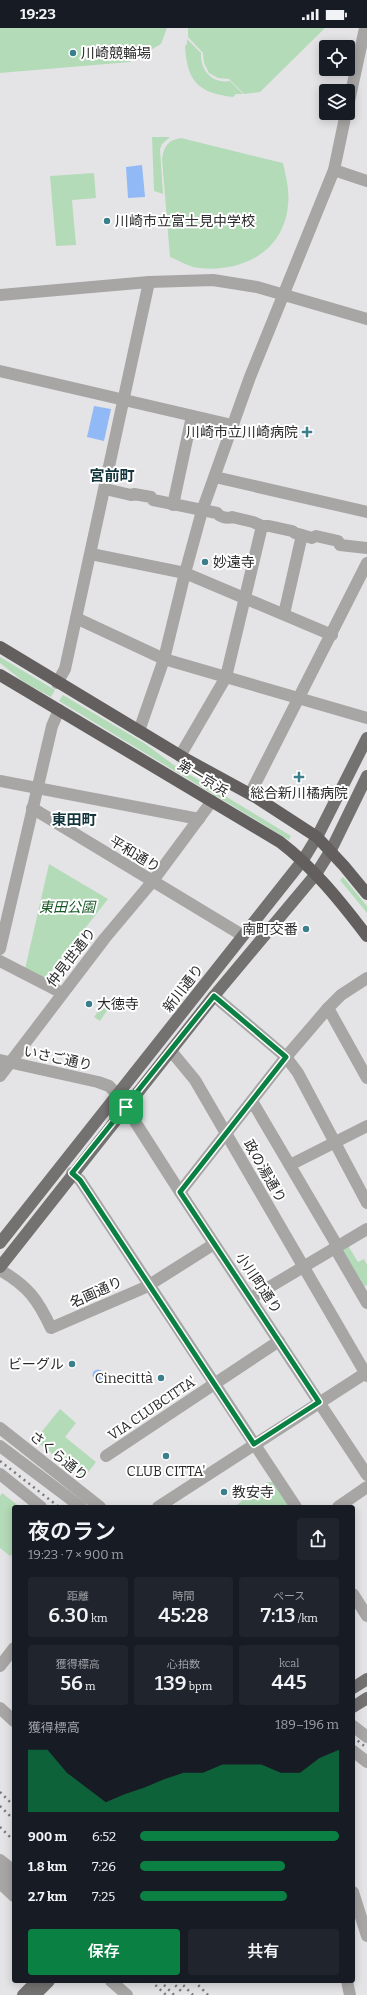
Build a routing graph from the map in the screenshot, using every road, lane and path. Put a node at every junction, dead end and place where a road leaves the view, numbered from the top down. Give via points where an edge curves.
1 (365, 28) edge
2 (363, 53) edge
3 (354, 84) edge
4 (345, 120) edge
5 (334, 170) junction
6 (367, 181) edge
7 (150, 282) junction
8 (282, 294) junction
9 (0, 295) edge
10 (367, 318) edge
11 (0, 371) edge
12 (124, 400) junction
13 (192, 416) junction
14 (232, 426) junction
15 (215, 477) junction
16 (105, 489) junction
17 (174, 505) junction
18 (202, 511) junction
19 (367, 512) edge
20 (262, 526) junction
21 (302, 535) junction
22 (367, 548) edge
23 (91, 554) junction
24 (367, 563) edge
25 (185, 573) junction
26 (244, 597) junction
27 (284, 614) junction
28 (76, 618) junction
29 (332, 635) junction
30 (0, 647) edge
31 (164, 660) junction
32 (0, 675) edge
33 (226, 677) junction
34 (57, 683) junction
35 (300, 698) junction
36 (59, 710) junction
37 (367, 718) edge
38 (139, 732) junction
39 (367, 738) edge
40 (180, 756) junction
41 (367, 776) edge
42 (0, 781) edge
43 (37, 788) junction
44 (250, 794) junction
45 (212, 801) junction
46 (32, 808) junction
47 (199, 819) junction
48 (317, 837) junction
49 (331, 850) junction
50 (302, 860) junction
51 (316, 874) junction
52 (152, 882) junction
53 (365, 887) edge
54 (242, 936) junction
55 (367, 936) edge
56 (0, 949) edge
57 (0, 961) edge
58 (367, 978) edge
59 (62, 992) junction
60 (214, 996) junction
61 (328, 1008) junction
62 (171, 1051) junction
63 (286, 1057) junction
64 (5, 1061) edge
65 (0, 1076) edge
66 (367, 1078) edge
67 (109, 1086) joint
68 (118, 1095) junction
69 (252, 1101) junction
70 (126, 1107) junction
71 (367, 1126) edge
72 (226, 1134) junction
73 (334, 1141) junction
74 (290, 1164) junction
75 (72, 1173) junction
76 (180, 1192) junction
77 (367, 1203) edge
78 (367, 1229) edge
79 (0, 1243) edge
80 (214, 1244) junction
81 (336, 1248) junction
82 (0, 1268) edge
83 (304, 1268) junction
84 (150, 1285) junction
85 (251, 1298) junction
86 (367, 1303) edge
87 (279, 1342) junction
88 (366, 1374) edge
89 (215, 1384) junction
90 (319, 1402) junction
91 (0, 1428) edge
92 (254, 1444) junction
93 (0, 1446) edge
94 (106, 1456) dead end
95 (0, 1474) edge
96 (367, 1476) edge
97 (367, 1487) edge
98 (39, 1505) edge
99 (78, 1505) edge
100 (97, 1505) edge
101 (161, 1505) edge
102 (295, 1505) edge
103 (341, 1505) edge
104 (355, 1597) edge
105 (367, 1616) edge
106 (12, 1651) edge
107 (0, 1666) edge
108 (367, 1679) edge
109 (355, 1687) edge
110 (367, 1698) edge
111 (355, 1706) edge
112 (0, 1708) edge
113 (12, 1720) edge
114 (355, 1728) edge
115 (367, 1737) edge
116 (355, 1753) edge
117 (367, 1762) edge
118 (0, 1860) edge
119 (12, 1869) edge
120 (0, 1871) edge
121 (12, 1881) edge
122 (0, 1883) edge
123 (12, 1894) edge
124 (355, 1899) edge
125 (363, 1929) edge
126 (36, 1983) edge
127 (47, 1983) edge
128 (113, 1983) edge
129 (347, 1983) edge
130 (126, 1994) edge
131 (23, 1995) edge
132 (35, 1995) edge
133 (350, 1995) edge

1 - 2 street
2 - 3 street
4 - 5 street
5 - 6 street
5 - 8 street
7 - 8 street via 214,280
7 - 9 street
7 - 12 street
8 - 10 street
8 - 14 street
11 - 12 street
12 - 13 street
12 - 16 street
13 - 14 street
13 - 17 street
14 - 15 street
15 - 18 street
15 - 19 street
16 - 17 street via 152,497 153,500
16 - 23 street
17 - 18 street
18 - 20 street
18 - 25 street
20 - 21 street via 292,530
20 - 26 street
21 - 22 street via 338,541 340,545
21 - 27 street
23 - 25 street
23 - 28 street
24 - 29 street
25 - 26 street
25 - 31 street
26 - 27 street
26 - 33 street
27 - 29 street
28 - 31 street
28 - 34 street via 64,669
29 - 35 street
30 - 34 highway, 第一京浜
31 - 33 street
31 - 38 street
32 - 36 highway, 第一京浜
33 - 35 street
33 - 40 street
34 - 38 highway, 第一京浜
35 - 37 street
35 - 44 street
36 - 43 street via 52,726
36 - 45 highway, 第一京浜
38 - 40 highway, 第一京浜
39 - 48 main road, 新川通り
40 - 44 highway, 第一京浜
41 - 49 main road
42 - 43 street
43 - 46 street
43 - 47 street
44 - 48 highway, 第一京浜
45 - 47 street, 仲見世通り
45 - 50 highway, 第一京浜 via 280,842
46 - 52 street, 平和通り
46 - 56 street
47 - 52 street, 仲見世通り
48 - 49 highway, 第一京浜
48 - 50 main road, 新川通り
49 - 51 main road
49 - 53 highway, 第一京浜
50 - 51 highway, 第一京浜
50 - 54 main road, 新川通り
51 - 55 highway, 第一京浜
51 - 60 main road
52 - 54 street, 平和通り
52 - 59 street, 仲見世通り
54 - 68 main road, 新川通り
57 - 59 street
58 - 61 street via 341,995
59 - 64 street, 仲見世通り
60 - 62 main road
60 - 63 street
61 - 63 street
61 - 66 street
62 - 70 main road
62 - 72 street, 政の湯通り via 195,1080
63 - 69 street
63 - 73 street via 298,1073
64 - 65 street, 仲見世通り
64 - 67 street, いさご通り
67 - 68 street, 小川町通り
68 - 70 street, 小川町通り
68 - 79 main road, 新川通り
69 - 72 street
69 - 74 street
70 - 75 main road
70 - 76 street, 小川町通り
71 - 73 street
72 - 76 street
72 - 83 street, 政の湯通り
73 - 74 street
73 - 77 street
74 - 81 street via 335,1242
75 - 82 main road
75 - 84 street via 80,1180
76 - 80 street, 小川町通り
78 - 81 street
80 - 84 street, 名画通り
80 - 85 street, 小川町通り
81 - 83 street
81 - 86 street
82 - 84 street, 名画通り via 34,1296 51,1328
83 - 85 street
83 - 88 street, 政の湯通り
84 - 89 street
85 - 87 street, 小川町通り
87 - 89 street, VIA CLUBCITTA'
87 - 90 street, 小川町通り
88 - 90 street
89 - 92 street
89 - 94 street, VIA CLUBCITTA'
90 - 92 street
90 - 96 street, 小川町通り
91 - 100 street, さくら通り
92 - 101 street
92 - 102 street
93 - 99 street, さくら通り
95 - 98 street
97 - 103 street
104 - 105 street
106 - 107 street
108 - 109 main road
110 - 111 main road
112 - 113 street
114 - 115 street
116 - 117 street
118 - 119 street
120 - 121 street
122 - 123 street
124 - 125 street
126 - 131 main road
127 - 132 main road
128 - 130 street
129 - 133 street

